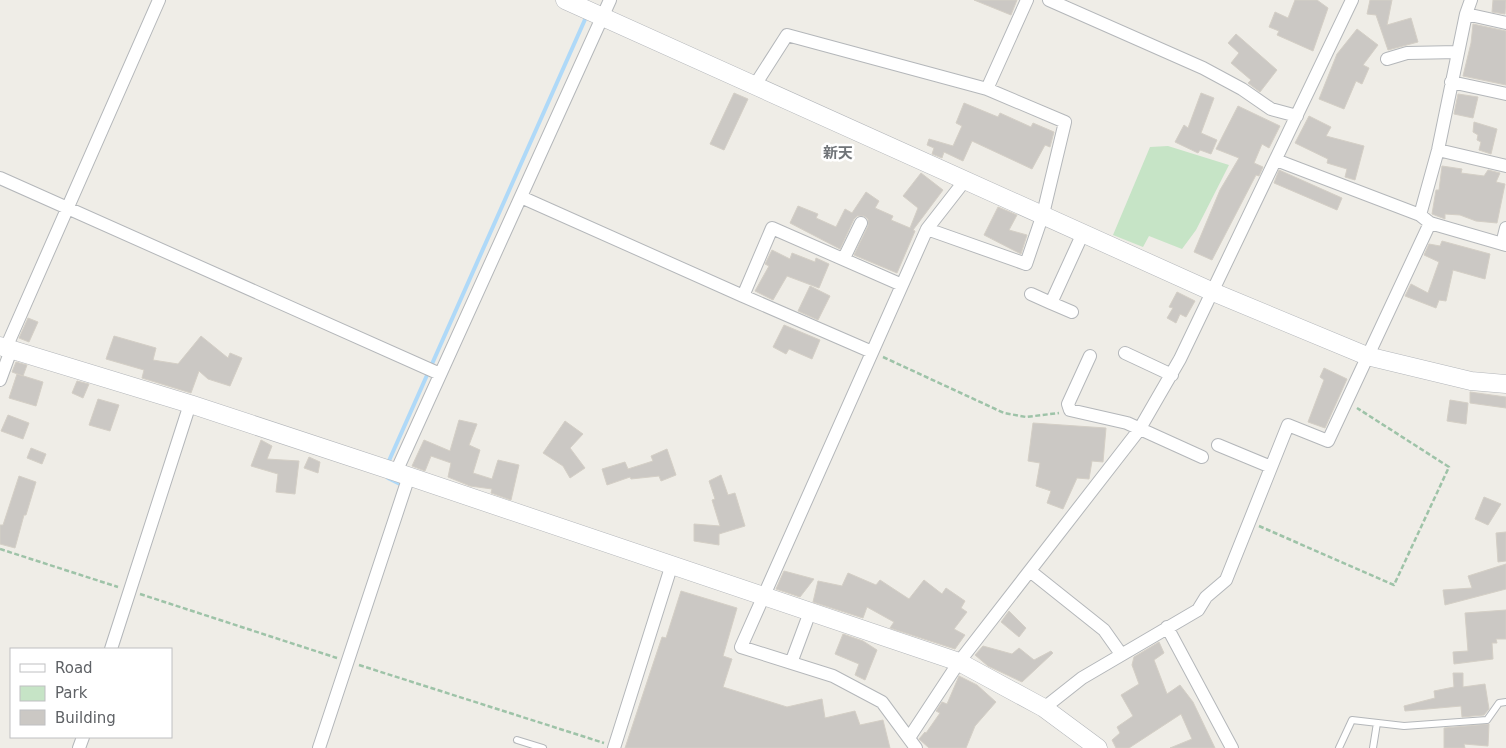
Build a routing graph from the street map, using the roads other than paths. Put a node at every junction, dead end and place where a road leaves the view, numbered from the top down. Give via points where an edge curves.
1 (159, 0) edge
2 (565, 0) edge
3 (610, 0) edge
4 (1027, 0) edge
5 (1049, 0) edge
6 (1352, 0) edge
7 (1471, 0) edge
8 (1466, 14) junction
9 (603, 16) junction
10 (1506, 23) edge
11 (1458, 52) junction
12 (1387, 58) dead end
13 (1451, 82) junction
14 (755, 85) junction
15 (987, 89) junction
16 (1506, 94) edge
17 (1297, 116) junction
18 (1438, 150) junction
19 (1276, 160) junction
20 (1506, 166) edge
21 (0, 178) edge
22 (966, 179) junction
23 (520, 197) junction
24 (67, 208) junction
25 (1043, 214) junction
26 (1425, 219) junction
27 (860, 223) dead end
28 (1506, 228) edge
29 (927, 229) junction
30 (1083, 233) junction
31 (1504, 245) edge
32 (844, 258) junction
33 (902, 284) junction
34 (1213, 292) junction
35 (1031, 294) dead end
36 (743, 296) junction
37 (1050, 303) junction
38 (1072, 312) dead end
39 (6, 348) edge
40 (872, 352) junction
41 (1125, 353) dead end
42 (1090, 356) dead end
43 (1367, 356) junction
44 (440, 374) junction
45 (1172, 375) junction
46 (0, 380) edge
47 (1506, 384) edge
48 (190, 404) junction
49 (1139, 430) junction
50 (1218, 445) dead end
51 (1202, 457) dead end
52 (1271, 467) junction
53 (402, 474) junction
54 (672, 564) junction
55 (1030, 571) junction
56 (763, 595) junction
57 (810, 612) junction
58 (1167, 627) junction
59 (111, 648) edge
60 (1121, 654) junction
61 (959, 662) junction
62 (791, 663) junction
63 (1506, 702) edge
64 (1044, 708) junction
65 (1377, 723) junction
66 (517, 740) dead end
67 (912, 743) edge
68 (615, 747) edge
69 (319, 748) edge
70 (543, 748) edge
71 (1098, 748) edge
72 (1232, 748) edge
73 (1339, 748) edge
74 (1373, 748) edge

1 - 24 street
2 - 9 street
3 - 9 street
4 - 15 street
5 - 17 street via 1203,68 1271,109
6 - 17 street
7 - 8 street
8 - 10 street
8 - 11 street
9 - 14 street
9 - 23 street
11 - 12 street via 1407,53
11 - 13 street
13 - 16 street
13 - 18 street
14 - 15 street via 787,35
14 - 22 street
15 - 25 street via 1065,122
17 - 19 street
18 - 20 street
18 - 26 street
19 - 26 street
19 - 34 street
21 - 24 street
22 - 25 street
22 - 29 street
23 - 36 street
23 - 44 street
24 - 39 street
24 - 44 street
25 - 29 street via 1026,264
25 - 30 street
26 - 31 street
26 - 43 street
27 - 32 street
28 - 31 street
29 - 33 street
30 - 34 street
30 - 37 street
32 - 33 street
32 - 36 street via 772,228
33 - 40 street
34 - 43 street
34 - 45 street
35 - 37 street
36 - 40 street
37 - 38 street
39 - 46 street
39 - 48 street
40 - 56 street
41 - 45 street
42 - 49 street via 1068,404 1070,410 1127,423
43 - 47 street via 1471,381
43 - 52 street via 1328,441 1288,425
44 - 53 street
45 - 49 street
48 - 53 street
48 - 59 street
49 - 51 street
49 - 55 street
50 - 52 street
52 - 58 street via 1226,580 1206,597 1198,610
53 - 54 street
53 - 69 street via 348,661
54 - 56 street
54 - 68 street
55 - 60 street via 1104,630
55 - 61 street
56 - 57 street
56 - 62 street via 741,647
57 - 61 street
57 - 62 street
58 - 60 street
58 - 72 street
60 - 64 street via 1082,678
61 - 64 street
61 - 67 street
62 - 67 street via 833,676 882,702
63 - 65 lane via 1498,703 1487,720 1404,726
64 - 71 street
65 - 73 lane via 1352,720
65 - 74 lane
66 - 70 lane

